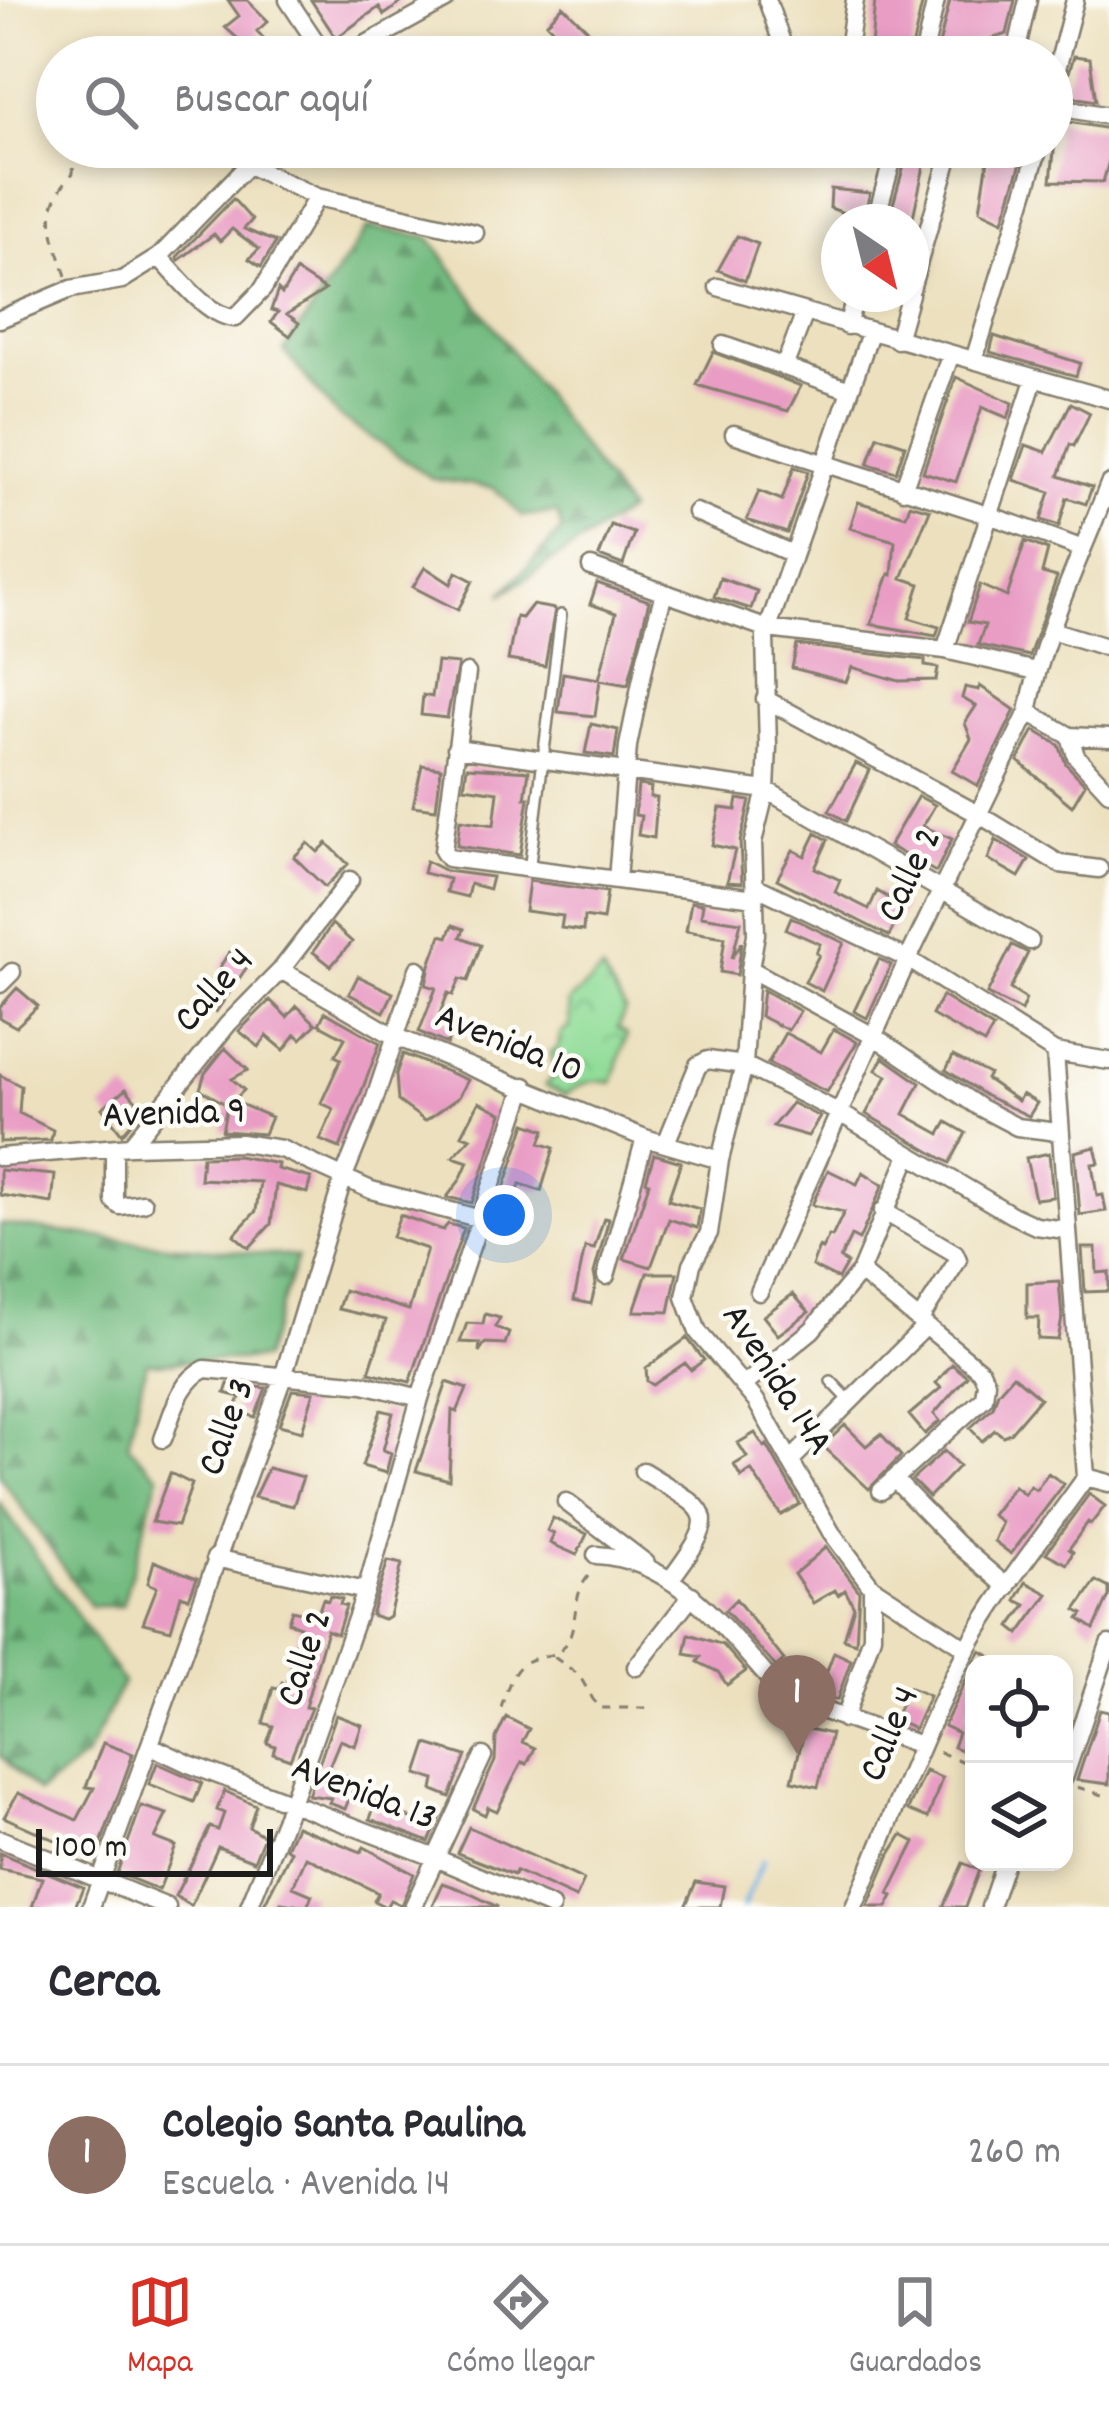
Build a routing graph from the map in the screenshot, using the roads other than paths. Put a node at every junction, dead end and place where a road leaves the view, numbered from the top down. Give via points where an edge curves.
1 (288, 0) edge
2 (408, 0) edge
3 (446, 0) edge
4 (767, 0) edge
5 (855, 0) edge
6 (936, 0) edge
7 (1028, 0) edge
8 (1075, 0) edge
9 (421, 15) junction
10 (312, 36) edge
11 (382, 36) edge
12 (780, 36) edge
13 (850, 36) edge
14 (928, 36) edge
15 (1020, 36) edge
16 (1066, 36) edge
17 (1073, 110) edge
18 (1109, 116) edge
19 (245, 168) edge
20 (254, 168) edge
21 (890, 168) edge
22 (946, 168) edge
23 (1033, 168) edge
24 (316, 197) junction
25 (880, 204) edge
26 (929, 226) edge
27 (475, 232) dead end
28 (159, 257) junction
29 (718, 287) dead end
30 (851, 312) edge
31 (905, 312) edge
32 (805, 313) junction
33 (0, 319) edge
34 (847, 326) junction
35 (870, 333) junction
36 (897, 340) junction
37 (723, 345) dead end
38 (951, 354) junction
39 (974, 360) junction
40 (784, 367) junction
41 (1034, 380) junction
42 (850, 390) junction
43 (1109, 399) edge
44 (734, 434) dead end
45 (825, 466) junction
46 (1109, 484) edge
47 (903, 490) junction
48 (697, 512) dead end
49 (990, 513) junction
50 (1080, 548) junction
51 (793, 554) junction
52 (591, 567) dead end
53 (664, 593) junction
54 (561, 615) dead end
55 (768, 629) junction
56 (1051, 630) junction
57 (1109, 648) edge
58 (945, 650) junction
59 (1036, 671) junction
60 (467, 674) dead end
61 (765, 699) junction
62 (1028, 712) junction
63 (1070, 736) junction
64 (1109, 738) edge
65 (456, 748) junction
66 (544, 758) junction
67 (627, 770) junction
68 (766, 790) junction
69 (1109, 792) edge
70 (980, 815) junction
71 (1099, 869) dead end
72 (529, 872) junction
73 (350, 880) dead end
74 (617, 880) junction
75 (941, 890) junction
76 (756, 892) junction
77 (1030, 941) dead end
78 (908, 959) junction
79 (418, 969) dead end
80 (750, 969) junction
81 (281, 970) junction
82 (394, 1036) junction
83 (875, 1037) junction
84 (1055, 1052) junction
85 (1109, 1061) edge
86 (744, 1065) junction
87 (525, 1086) junction
88 (838, 1112) junction
89 (1058, 1132) junction
90 (645, 1138) junction
91 (666, 1143) junction
92 (122, 1148) junction
93 (909, 1156) junction
94 (0, 1157) edge
95 (720, 1160) junction
96 (344, 1176) junction
97 (143, 1204) dead end
98 (883, 1211) junction
99 (481, 1219) junction
100 (1066, 1230) junction
101 (860, 1272) junction
102 (606, 1276) dead end
103 (759, 1292) dead end
104 (923, 1324) junction
105 (283, 1377) junction
106 (831, 1381) dead end
107 (743, 1386) junction
108 (420, 1398) junction
109 (851, 1402) junction
110 (163, 1438) dead end
111 (790, 1461) junction
112 (643, 1471) dead end
113 (1086, 1477) junction
114 (1109, 1483) edge
115 (566, 1502) dead end
116 (604, 1555) road end
117 (215, 1558) junction
118 (663, 1575) junction
119 (872, 1587) junction
120 (1006, 1587) junction
121 (366, 1591) junction
122 (692, 1595) junction
123 (1109, 1644) edge
124 (967, 1649) junction
125 (635, 1667) dead end
126 (844, 1719) junction
127 (920, 1744) junction
128 (151, 1745) junction
129 (483, 1756) dead end
130 (1071, 1763) edge
131 (291, 1803) junction
132 (0, 1839) edge
133 (436, 1858) junction
134 (1002, 1871) edge
135 (101, 1879) junction
136 (91, 1907) edge
137 (167, 1907) edge
138 (249, 1907) edge
139 (413, 1907) edge
140 (551, 1907) edge
141 (854, 1907) edge
142 (990, 1907) edge

1 - 10 street
2 - 9 street
3 - 9 street
4 - 12 street
5 - 13 street
6 - 14 street
7 - 15 street
8 - 16 street
9 - 11 street
17 - 18 street
19 - 28 street
20 - 24 street
21 - 25 street
22 - 26 street
23 - 39 street
24 - 27 street
24 - 28 street via 263,290 235,318 196,296
28 - 33 street via 122,280 70,289
29 - 32 street
30 - 34 street
31 - 36 street
32 - 34 street
32 - 40 street
34 - 35 street
35 - 36 street
35 - 42 street, Avenida 14A
36 - 38 street
37 - 40 street
38 - 39 street
38 - 47 street
39 - 41 street
40 - 42 street
41 - 43 street
41 - 49 street
42 - 45 street, Avenida 14A
44 - 45 street
45 - 47 street
45 - 51 street, Avenida 14A
46 - 50 street, Calle 2
47 - 49 street
48 - 51 street
49 - 50 street
49 - 58 street
50 - 56 street, Calle 2
51 - 55 street, Avenida 14A
52 - 53 street
53 - 55 street
53 - 67 street
54 - 66 lane
55 - 58 street
55 - 61 street, Avenida 14A
56 - 57 street
56 - 59 street, Calle 2
58 - 59 street
59 - 62 street, Calle 2
60 - 65 street
61 - 68 street, Avenida 14A
61 - 70 street
62 - 63 street
62 - 70 street, Calle 2
63 - 64 street
63 - 69 street via 1076,756
65 - 66 street
65 - 72 street via 445,855
66 - 67 street
66 - 72 lane
67 - 68 street
67 - 74 street
68 - 75 street
68 - 76 street, Avenida 14A via 754,842
70 - 71 street via 1060,864
70 - 75 street, Calle 2
72 - 74 street
73 - 81 street, Calle 4
74 - 76 street
75 - 77 street
75 - 78 street, Calle 2
76 - 78 street
76 - 80 street, Avenida 14A
78 - 83 street, Calle 2
78 - 84 street
79 - 82 street, Calle 3
80 - 83 street
80 - 86 street, Avenida 14A
81 - 82 street, Avenida 10
81 - 92 street, Calle 4
82 - 87 street, Avenida 10
82 - 96 street, Calle 3
83 - 88 street, Calle 2
83 - 89 street via 1017,1127
84 - 85 street
84 - 89 street
86 - 88 street
86 - 91 street via 698,1065
86 - 95 street, Avenida 14A
87 - 90 street, Avenida 10
87 - 99 street, Calle 2
88 - 93 street
88 - 103 street, Calle 2
89 - 100 street
90 - 91 street, Avenida 10
90 - 102 street
91 - 95 street, Avenida 10
92 - 94 street, Avenida 9
92 - 96 street, Avenida 9 via 241,1143 281,1149
92 - 97 street via 114,1201
93 - 98 street
93 - 100 street via 1012,1215
95 - 107 street, Avenida 14A via 709,1233 685,1297 698,1333
96 - 99 street, Avenida 9
96 - 105 street, Calle 3
98 - 101 street
98 - 104 street via 955,1253 957,1267
99 - 108 street, Calle 2
100 - 113 street
101 - 104 street
101 - 107 street via 812,1330
104 - 109 street
104 - 120 street via 981,1370 984,1398 888,1485
105 - 108 street
105 - 110 street via 205,1369 192,1375
105 - 117 street, Calle 3
106 - 109 lane
107 - 111 street, Avenida 14A
108 - 121 street, Calle 2
109 - 111 street
111 - 119 street, Avenida 14A
112 - 118 street via 705,1519 704,1532
113 - 114 street
113 - 120 street, Calle 4
115 - 118 street
116 - 118 street
117 - 121 street
117 - 128 street, Calle 3
118 - 122 street
119 - 124 street
119 - 126 street via 872,1636
120 - 124 street, Calle 4
121 - 131 street, Calle 2
122 - 125 street
122 - 126 street via 780,1691
123 - 130 street
124 - 127 street, Calle 4
126 - 127 street
127 - 141 street, Calle 4
128 - 131 street, Avenida 13
128 - 135 street, Calle 3
129 - 133 street
131 - 133 street, Avenida 13
131 - 138 street, Calle 2
132 - 135 street
133 - 139 street
133 - 140 street, Avenida 13
134 - 142 street
135 - 136 street, Calle 3
135 - 137 street

